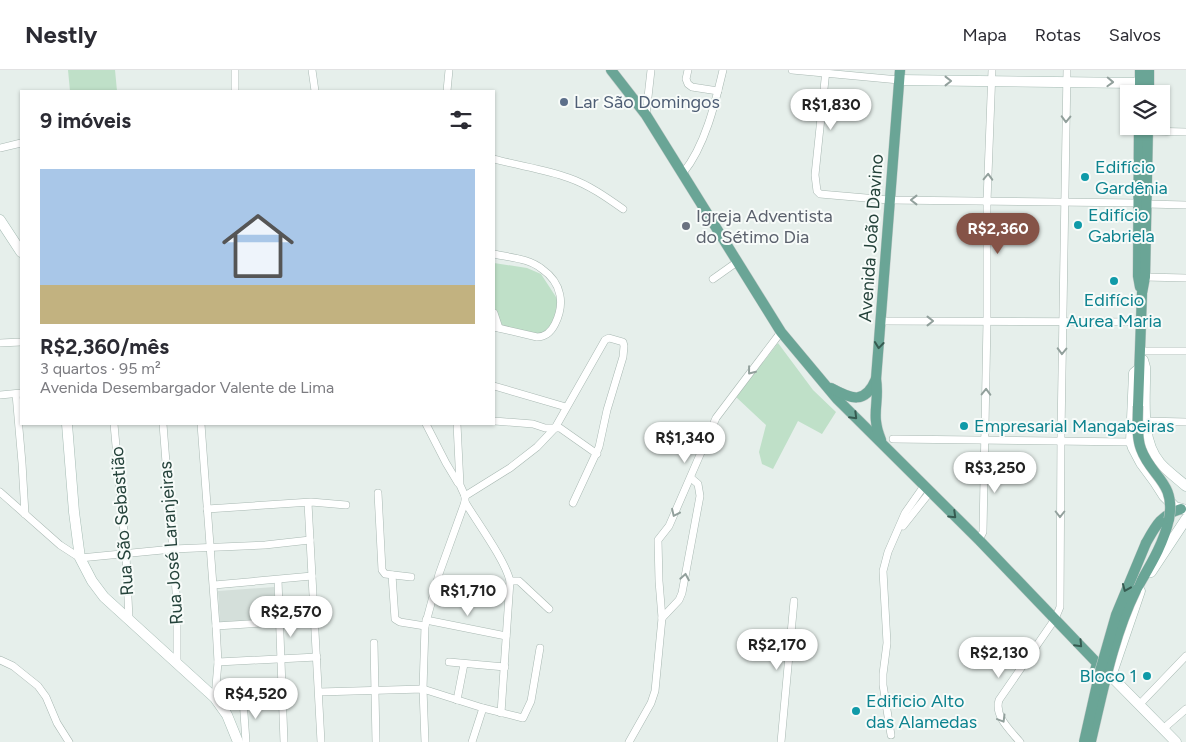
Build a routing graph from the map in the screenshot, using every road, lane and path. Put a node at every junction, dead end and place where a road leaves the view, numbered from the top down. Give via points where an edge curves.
1 (235, 70) edge
2 (312, 70) edge
3 (449, 70) edge
4 (611, 70) edge
5 (652, 70) edge
6 (688, 70) edge
7 (723, 70) edge
8 (792, 70) edge
9 (1148, 70) edge
10 (826, 72) edge
11 (900, 75) edge
12 (992, 75) edge
13 (1067, 75) edge
14 (1140, 75) edge
15 (1149, 85) edge
16 (235, 90) edge
17 (315, 90) edge
18 (447, 90) edge
19 (718, 91) junction
20 (646, 115) junction
21 (1170, 130) edge
22 (1186, 132) edge
23 (1145, 135) edge
24 (20, 142) edge
25 (0, 148) edge
26 (495, 159) edge
27 (683, 173) junction
28 (889, 200) junction
29 (987, 201) junction
30 (1065, 202) junction
31 (1142, 203) junction
32 (1186, 205) edge
33 (624, 209) dead end
34 (0, 220) edge
35 (20, 250) edge
36 (495, 254) edge
37 (736, 262) junction
38 (1145, 277) junction
39 (1186, 278) edge
40 (713, 279) dead end
41 (1142, 293) junction
42 (882, 321) junction
43 (987, 321) junction
44 (1063, 321) junction
45 (1141, 322) junction
46 (496, 327) edge
47 (781, 332) junction
48 (20, 342) edge
49 (0, 343) edge
50 (1186, 351) edge
51 (1141, 353) junction
52 (1140, 368) junction
53 (876, 379) junction
54 (495, 386) edge
55 (828, 387) junction
56 (18, 393) edge
57 (0, 395) edge
58 (566, 407) junction
59 (495, 421) edge
60 (1146, 421) junction
61 (20, 422) edge
62 (1186, 422) edge
63 (20, 425) edge
64 (67, 425) edge
65 (114, 425) edge
66 (163, 425) edge
67 (200, 425) edge
68 (427, 425) edge
69 (457, 425) edge
70 (555, 428) junction
71 (893, 439) dead end
72 (986, 441) junction
73 (1061, 441) junction
74 (1131, 442) junction
75 (882, 443) junction
76 (596, 454) junction
77 (691, 478) junction
78 (460, 485) junction
79 (1186, 486) edge
80 (927, 489) junction
81 (0, 492) edge
82 (378, 493) dead end
83 (465, 499) junction
84 (308, 502) junction
85 (573, 503) dead end
86 (346, 504) dead end
87 (207, 509) junction
88 (1184, 513) edge
89 (25, 514) junction
90 (310, 540) junction
91 (979, 540) junction
92 (210, 548) junction
93 (173, 550) junction
94 (126, 555) junction
95 (80, 558) junction
96 (392, 575) junction
97 (312, 576) junction
98 (411, 577) dead end
99 (278, 580) junction
100 (510, 581) junction
101 (214, 585) junction
102 (794, 601) dead end
103 (549, 609) dead end
104 (662, 618) junction
105 (129, 619) junction
106 (1055, 619) junction
107 (279, 622) junction
108 (426, 623) junction
109 (216, 626) junction
110 (506, 636) junction
111 (374, 643) dead end
112 (540, 648) dead end
113 (1186, 656) edge
114 (317, 657) junction
115 (0, 660) edge
116 (280, 660) junction
117 (177, 662) junction
118 (218, 662) junction
119 (449, 662) dead end
120 (1097, 663) junction
121 (464, 664) junction
122 (505, 667) junction
123 (1111, 676) junction
124 (374, 689) junction
125 (423, 689) junction
126 (319, 692) junction
127 (283, 697) junction
128 (216, 699) junction
129 (244, 699) junction
130 (457, 700) junction
131 (1139, 705) junction
132 (483, 708) junction
133 (1186, 709) edge
134 (501, 713) junction
135 (1164, 729) junction
136 (891, 735) dead end
137 (69, 742) edge
138 (238, 742) edge
139 (246, 742) edge
140 (284, 742) edge
141 (321, 742) edge
142 (376, 742) edge
143 (425, 742) edge
144 (472, 742) edge
145 (629, 742) edge
146 (781, 742) edge
147 (1020, 742) edge
148 (1079, 742) edge
149 (1084, 742) edge
150 (1091, 742) edge
151 (1176, 742) edge

1 - 16 street
2 - 17 street
3 - 18 street
4 - 20 main road
5 - 20 street
6 - 19 street via 686,79 692,87
7 - 19 street
8 - 10 street
9 - 14 main road
9 - 15 main road
10 - 11 street
10 - 28 street via 815,175 818,192
11 -> 12 main road
11 - 28 main road, Avenida João Davino
12 - 13 main road
29 -> 12 street
13 -> 14 main road via 1134,83
13 -> 30 street
19 - 27 street via 700,146
20 - 27 main road
21 - 22 street
23 - 31 main road
24 - 25 street
26 - 33 street via 570,179
27 - 37 main road
29 -> 28 street
28 - 42 main road, Avenida João Davino
29 - 30 street
29 - 43 street
30 - 31 street
30 - 44 street
31 - 32 street
31 - 38 main road
31 - 41 main road via 1138,276
34 - 35 main road
36 - 46 street via 531,262 544,270 554,282 562,304 552,330 543,337
37 - 40 street
37 - 47 main road
38 - 39 street
38 - 41 main road
41 - 45 main road
42 -> 43 street
42 -> 53 main road, Avenida João Davino
43 - 44 street
72 -> 43 street
44 - 45 street
44 -> 73 street
45 - 51 main road
47 - 55 main road
47 -> 77 street via 716,418
48 - 49 street
50 - 51 street
51 - 52 main road
51 - 60 main road via 1145,367
52 - 74 main road via 1134,373
52 - 150 main road, bridge via 1138,438 1141,450 1165,485 1170,512 1165,536 1124,617
53 - 55 main road via 871,390 861,397 848,397
53 - 75 main road, Avenida João Davino via 875,424
54 - 58 street
55 -> 75 main road
56 - 57 street
56 - 61 street
58 - 70 street
58 - 76 street via 605,340 621,341 623,357
59 - 70 street
60 - 62 street
60 - 79 main road via 1148,444 1153,454
63 - 89 street
64 - 95 main road
65 - 94 street, Rua São Sebastião
66 - 93 street, Rua José Laranjeiras
67 - 87 street
68 - 78 street
69 - 78 street
70 - 76 street via 560,428
70 - 83 street via 510,468
71 - 72 street
72 - 73 street
72 - 91 street via 983,532
73 - 74 street
73 -> 106 street via 1060,607
74 - 88 main road via 1164,496
75 - 80 main road
76 - 85 street
77 -> 104 street via 669,526 658,540
104 -> 77 street via 682,593 700,496 698,484
78 - 83 street
80 -> 91 main road
80 - 136 street via 910,505 888,552 883,571 887,643 883,685
81 - 89 street
82 - 96 street via 382,569
83 - 100 street
83 - 108 street
84 - 86 street
84 - 87 street
84 - 90 street
87 - 92 street
88 - 123 main road via 1140,593
88 -> 149 main road, bridge via 1170,513 1162,519 1146,543 1116,615
89 - 95 street via 64,549
90 - 92 street
90 - 97 street
91 - 106 main road
92 - 93 street
92 - 101 street
93 - 94 street
93 - 117 street, Rua José Laranjeiras
94 - 95 street
94 - 105 street, Rua São Sebastião
95 - 105 main road via 98,590
96 - 98 street
96 - 108 street via 394,620
97 - 99 street
97 - 114 street
99 - 101 street
99 - 107 street
100 - 103 street via 520,581
100 - 110 street
101 - 109 street
102 - 146 street
104 - 145 street via 655,691
105 - 117 main road
106 -> 120 main road
106 -> 147 street via 997,705 999,714
107 - 109 street
107 - 116 street
108 - 110 street
108 - 125 street
109 - 118 street
110 - 122 street
111 - 124 street
112 - 134 street via 531,701 524,718
113 - 131 street
114 - 116 street
114 - 126 street
115 - 137 street via 38,686
116 - 118 street
116 - 127 street
117 - 128 main road
118 - 128 street
119 - 121 street
120 - 123 main road
120 - 148 main road
121 - 122 street
121 - 130 street
122 - 134 street
123 - 131 main road
124 - 125 street
124 - 126 street
124 - 142 street
125 - 130 street
125 - 143 street
126 - 141 street
127 - 129 street
127 - 140 street
128 - 129 street
128 - 138 main road via 227,715
129 - 139 street
130 - 132 street
131 - 135 main road
132 - 134 street
132 - 144 street
133 - 135 street
135 - 151 main road

